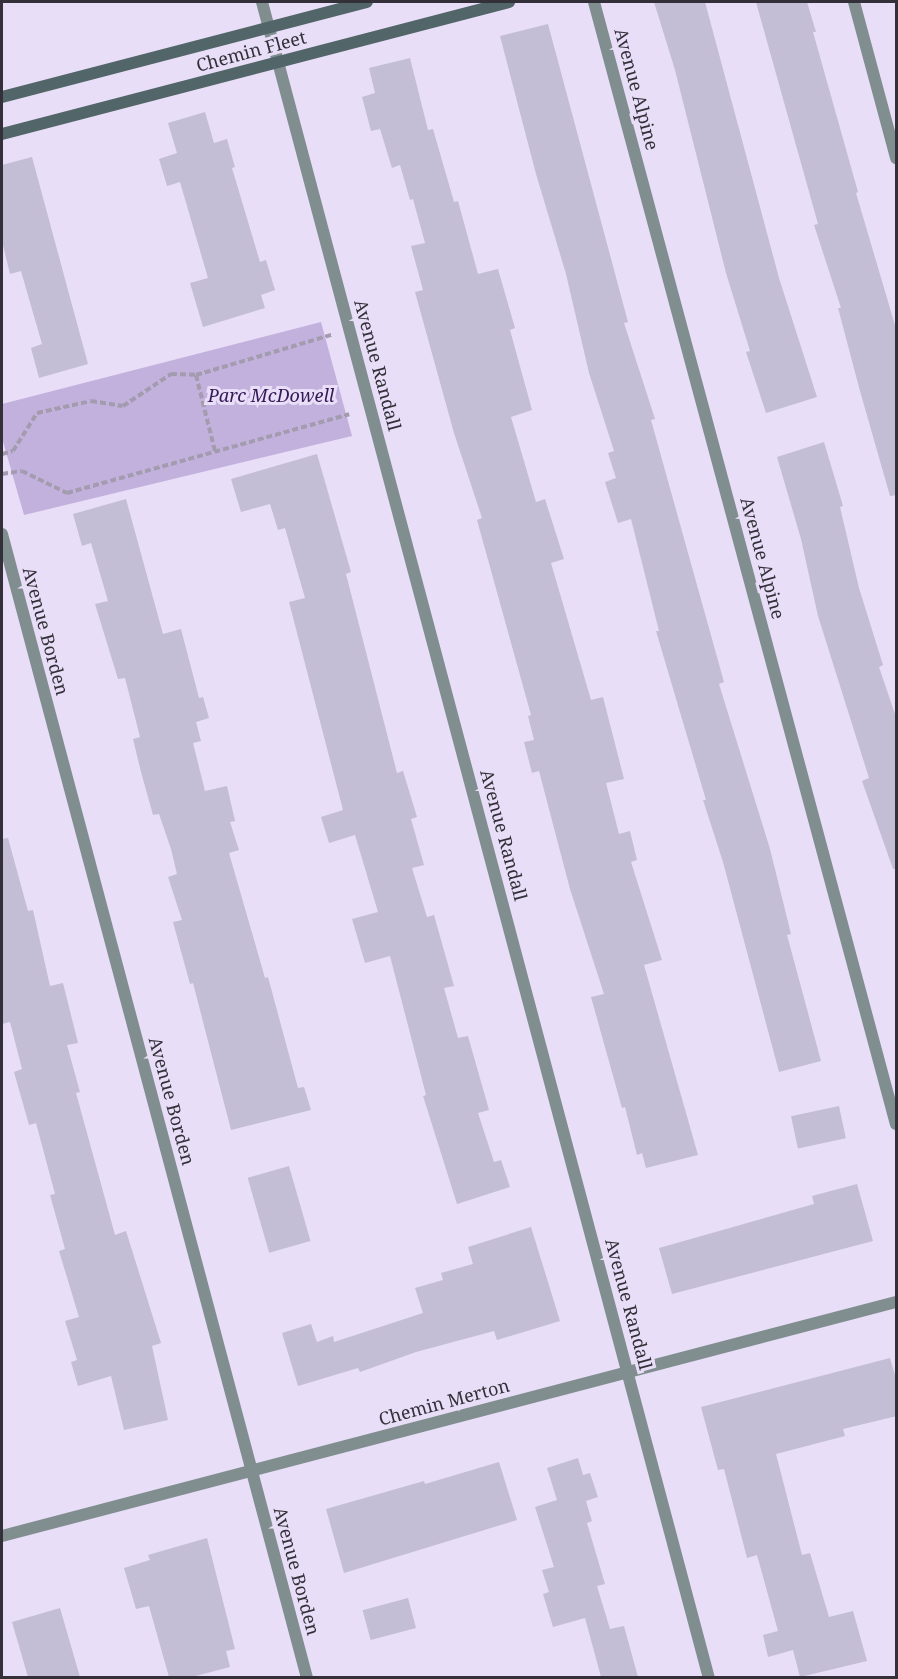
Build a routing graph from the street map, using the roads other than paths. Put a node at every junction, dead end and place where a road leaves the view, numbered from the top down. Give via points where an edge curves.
1 (262, 2) edge
2 (367, 2) edge
3 (509, 2) edge
4 (594, 2) edge
5 (855, 2) edge
6 (269, 28) junction
7 (279, 63) junction
8 (2, 97) edge
9 (2, 134) edge
10 (897, 158) edge
11 (2, 534) edge
12 (897, 1124) edge
13 (897, 1302) edge
14 (628, 1372) junction
15 (251, 1471) junction
16 (2, 1536) edge
17 (307, 1677) edge
18 (709, 1677) edge

1 - 6 street, Avenue Randall
2 - 6 main road, Chemin Fleet
3 - 7 main road, Chemin Fleet
4 - 12 street, Avenue Alpine
5 - 10 street
6 - 7 street, Avenue Randall
6 - 8 main road, Chemin Fleet
7 - 9 main road, Chemin Fleet
7 - 14 street, Avenue Randall
11 - 15 street, Avenue Borden
13 - 14 street, Chemin Merton
14 - 15 street, Chemin Merton
14 - 18 street, Avenue Randall
15 - 16 street, Chemin Merton
15 - 17 street, Avenue Borden

